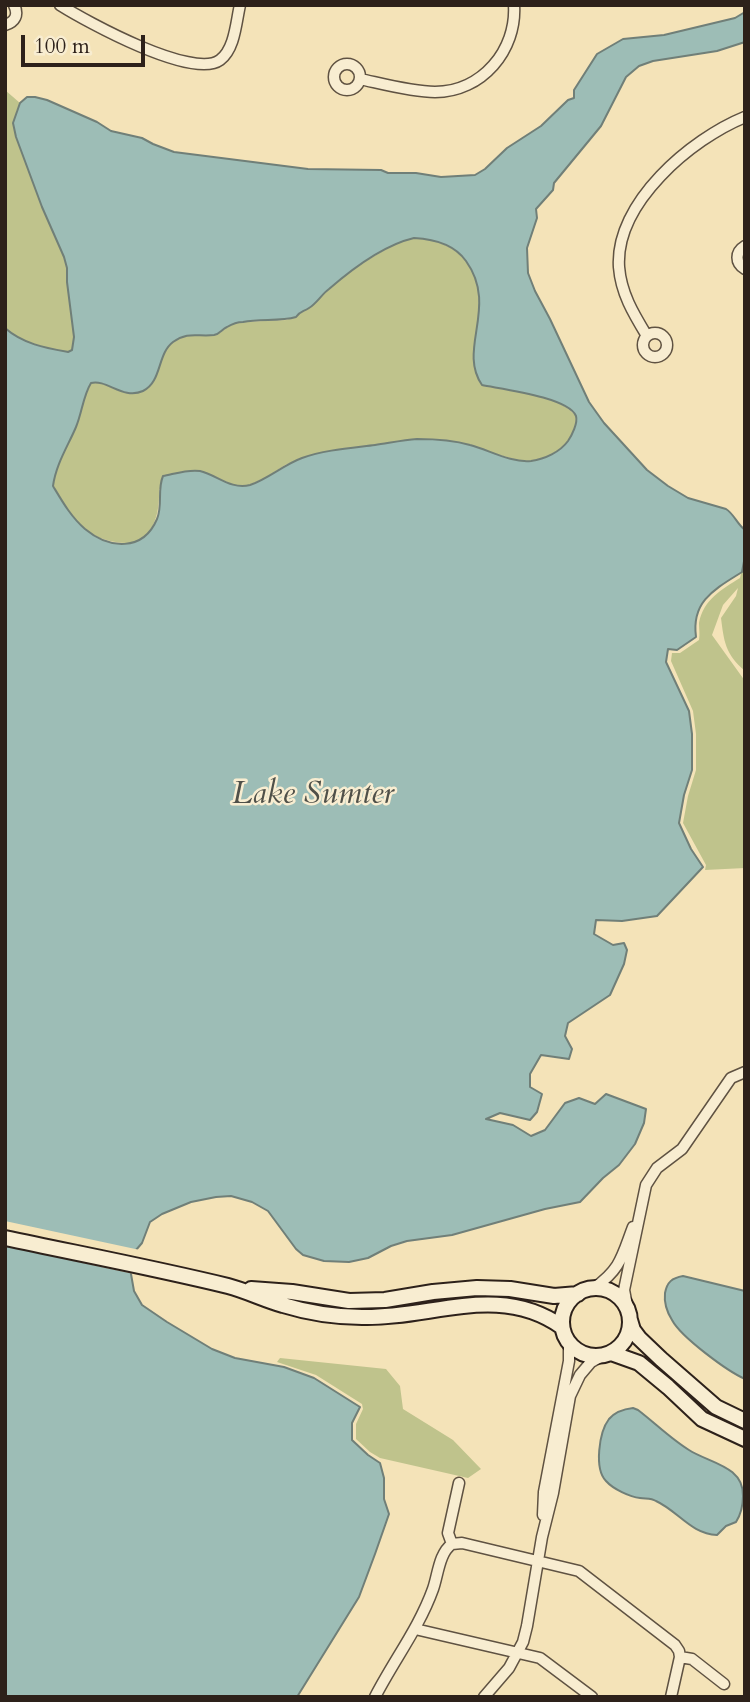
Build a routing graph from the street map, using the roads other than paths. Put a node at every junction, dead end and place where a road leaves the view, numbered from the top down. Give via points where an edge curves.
1 (60, 5) edge
2 (240, 5) edge
3 (514, 5) edge
4 (17, 6) edge
5 (5, 25) edge
6 (360, 79) dead end
7 (745, 117) edge
8 (745, 246) edge
9 (745, 270) edge
10 (647, 336) dead end
11 (745, 1072) edge
12 (641, 1207) junction
13 (5, 1238) edge
14 (232, 1287) junction
15 (594, 1288) junction
16 (578, 1294) junction
17 (629, 1314) junction
18 (562, 1327) junction
19 (569, 1343) junction
20 (606, 1354) junction
21 (745, 1421) edge
22 (745, 1439) edge
23 (459, 1483) dead end
24 (542, 1537) junction
25 (452, 1544) junction
26 (537, 1561) junction
27 (415, 1629) junction
28 (518, 1653) junction
29 (680, 1657) junction
30 (724, 1684) dead end
31 (375, 1697) edge
32 (484, 1697) edge
33 (592, 1697) edge
34 (671, 1697) edge

1 - 2 street via 156,53 205,65 217,62 229,50
3 - 6 street via 506,48 492,68 472,83 432,92
4 - 5 street via 16,17
7 - 10 street via 678,159 630,218 619,267 627,302
8 - 9 street via 737,258
11 - 12 street via 731,1077 682,1149 657,1168 646,1185
12 - 15 street via 619,1265
12 - 17 street via 624,1290
13 - 14 main road
14 - 16 main road via 349,1301 477,1288
14 - 18 main road via 323,1315 403,1315 476,1304 534,1311
15 - 16 main road
15 - 17 main road via 615,1294
16 - 18 main road via 565,1308
17 - 20 main road via 621,1346
17 - 21 main road via 633,1330 661,1359 716,1407
18 - 19 main road
19 - 20 main road via 591,1356
19 - 24 street via 544,1492
20 - 22 main road via 639,1363 702,1419
20 - 24 street via 591,1362 570,1396
23 - 25 street via 448,1533
24 - 26 street
25 - 26 street
25 - 27 street via 443,1553
26 - 28 street via 527,1629
26 - 29 street via 583,1573 675,1645
27 - 28 street
27 - 31 street
28 - 32 street
28 - 33 street via 543,1660
29 - 30 street via 692,1659
29 - 34 street

